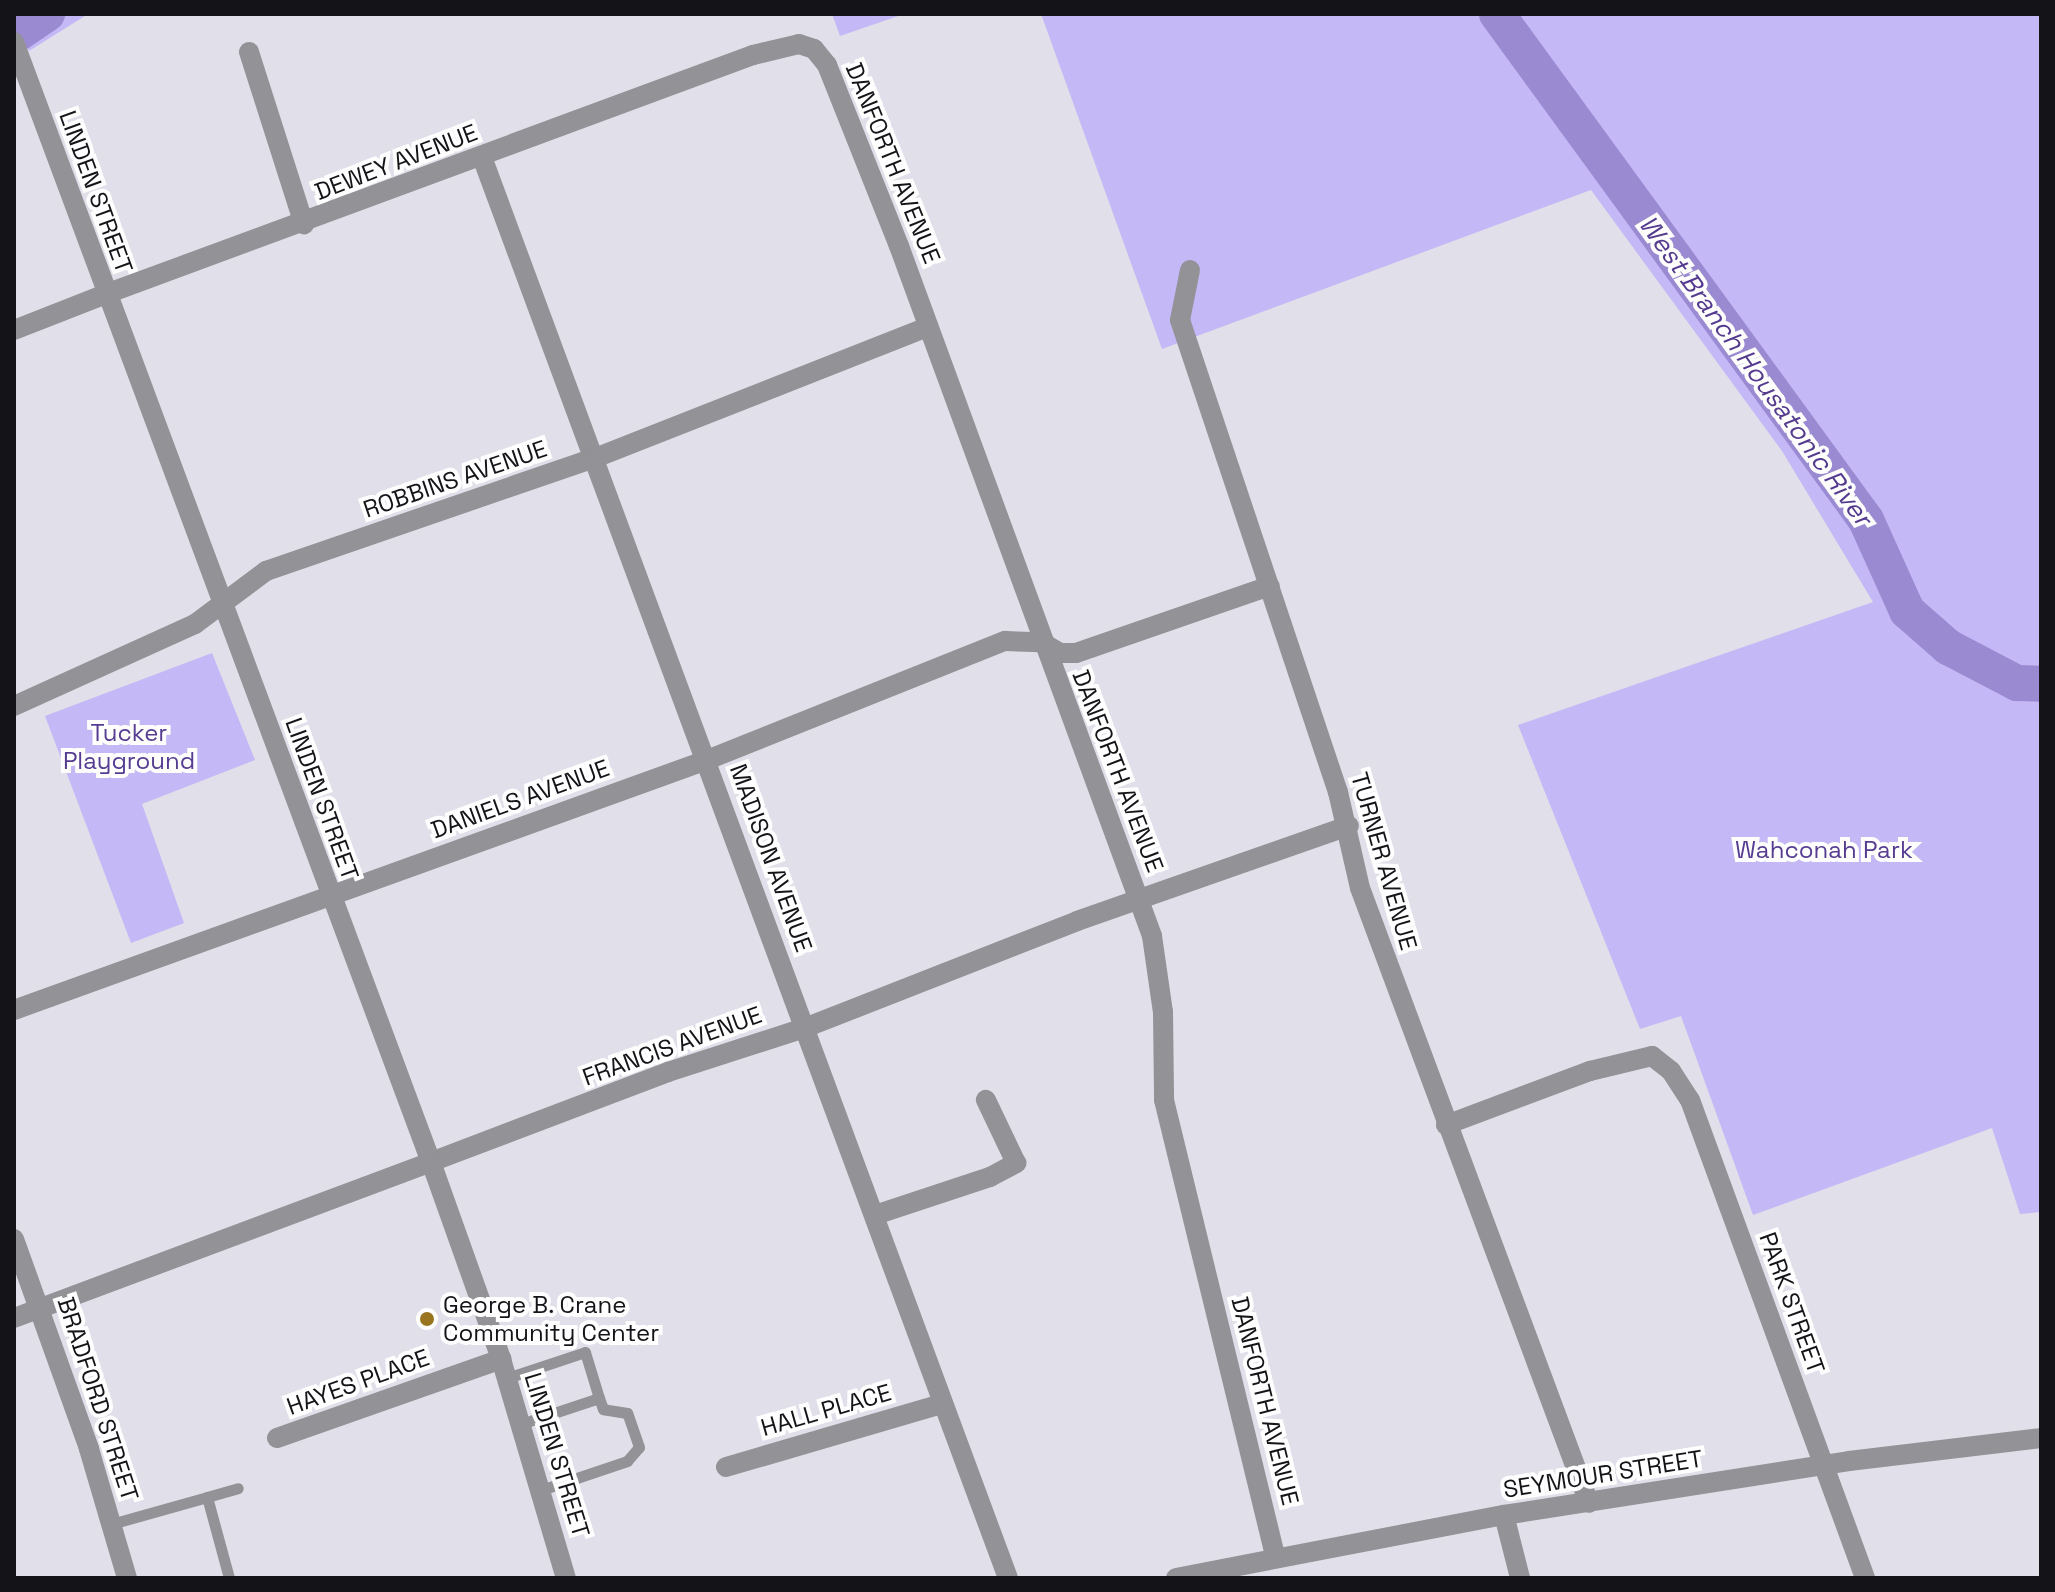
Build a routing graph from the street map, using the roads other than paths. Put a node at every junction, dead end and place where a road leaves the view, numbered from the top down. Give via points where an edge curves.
1 (14, 42) edge
2 (796, 44) joint
3 (249, 52) dead end
4 (482, 157) junction
5 (304, 224) junction
6 (1190, 270) dead end
7 (106, 294) junction
8 (928, 327) junction
9 (14, 330) edge
10 (595, 458) junction
11 (1270, 586) junction
12 (223, 606) junction
13 (1041, 642) junction
14 (14, 706) edge
15 (707, 760) junction
16 (1349, 826) junction
17 (329, 894) junction
18 (1140, 901) junction
19 (14, 1010) edge
20 (807, 1027) junction
21 (986, 1100) dead end
22 (1446, 1125) junction
23 (431, 1162) junction
24 (875, 1215) junction
25 (14, 1239) edge
26 (41, 1309) junction
27 (14, 1318) edge
28 (504, 1368) junction
29 (599, 1398) junction
30 (941, 1404) junction
31 (521, 1424) junction
32 (277, 1438) dead end
33 (2041, 1438) edge
34 (1822, 1465) junction
35 (726, 1467) dead end
36 (238, 1488) dead end
37 (541, 1490) junction
38 (207, 1497) junction
39 (1589, 1503) junction
40 (1504, 1515) junction
41 (111, 1524) junction
42 (1276, 1558) junction
43 (127, 1578) edge
44 (229, 1578) edge
45 (566, 1578) edge
46 (1008, 1578) edge
47 (1176, 1578) edge
48 (1520, 1578) edge
49 (1865, 1578) edge

1 - 7 street, LINDEN STREET
2 - 4 street, DEWEY AVENUE via 753,55
2 - 8 street, DANFORTH AVENUE via 814,49 827,65
3 - 5 street
4 - 5 street, DEWEY AVENUE
4 - 10 street, MADISON AVENUE
5 - 7 street, DEWEY AVENUE
6 - 11 street, TURNER AVENUE via 1180,320
7 - 9 street, DEWEY AVENUE
7 - 12 street, LINDEN STREET via 146,385
8 - 10 street, ROBBINS AVENUE
8 - 13 street, DANFORTH AVENUE
10 - 12 street, ROBBINS AVENUE via 266,571
10 - 15 street, MADISON AVENUE
11 - 13 street, DANIELS AVENUE via 1076,653 1060,653
11 - 16 street, TURNER AVENUE
12 - 14 street, ROBBINS AVENUE via 147,649
12 - 17 street, LINDEN STREET
13 - 15 street, DANIELS AVENUE via 1005,641
13 - 18 street, DANFORTH AVENUE
15 - 17 street, DANIELS AVENUE
15 - 20 street, MADISON AVENUE
16 - 18 street, FRANCIS AVENUE
16 - 22 street, TURNER AVENUE via 1360,888
17 - 19 street, DANIELS AVENUE
17 - 23 street, LINDEN STREET
18 - 20 street, FRANCIS AVENUE
18 - 42 street, DANFORTH AVENUE via 1152,936 1163,1012 1164,1100 1182,1189 1253,1447
20 - 23 street, FRANCIS AVENUE via 668,1072
20 - 24 street, MADISON AVENUE
21 - 24 street via 1016,1163 990,1177
22 - 34 street, PARK STREET via 1564,1080 1652,1056 1671,1071 1690,1100
22 - 39 street, TURNER AVENUE
23 - 26 street, FRANCIS AVENUE
23 - 28 street, LINDEN STREET
24 - 30 street, MADISON AVENUE
25 - 26 street, BRADFORD STREET
26 - 27 street, FRANCIS AVENUE
26 - 41 street, BRADFORD STREET
28 - 29 lane via 585,1352
28 - 31 street, LINDEN STREET
28 - 32 street, HAYES PLACE
29 - 31 lane
29 - 37 lane via 603,1409 627,1413 639,1447 627,1461
30 - 35 street, HALL PLACE
30 - 46 street, MADISON AVENUE
31 - 37 street, LINDEN STREET
33 - 34 street, SEYMOUR STREET
34 - 39 street, SEYMOUR STREET
34 - 49 street, PARK STREET
36 - 38 lane
37 - 45 street, LINDEN STREET
38 - 41 lane
38 - 44 lane
39 - 40 street, SEYMOUR STREET
40 - 42 street, SEYMOUR STREET
40 - 48 street
41 - 43 street, BRADFORD STREET
42 - 47 street, SEYMOUR STREET

